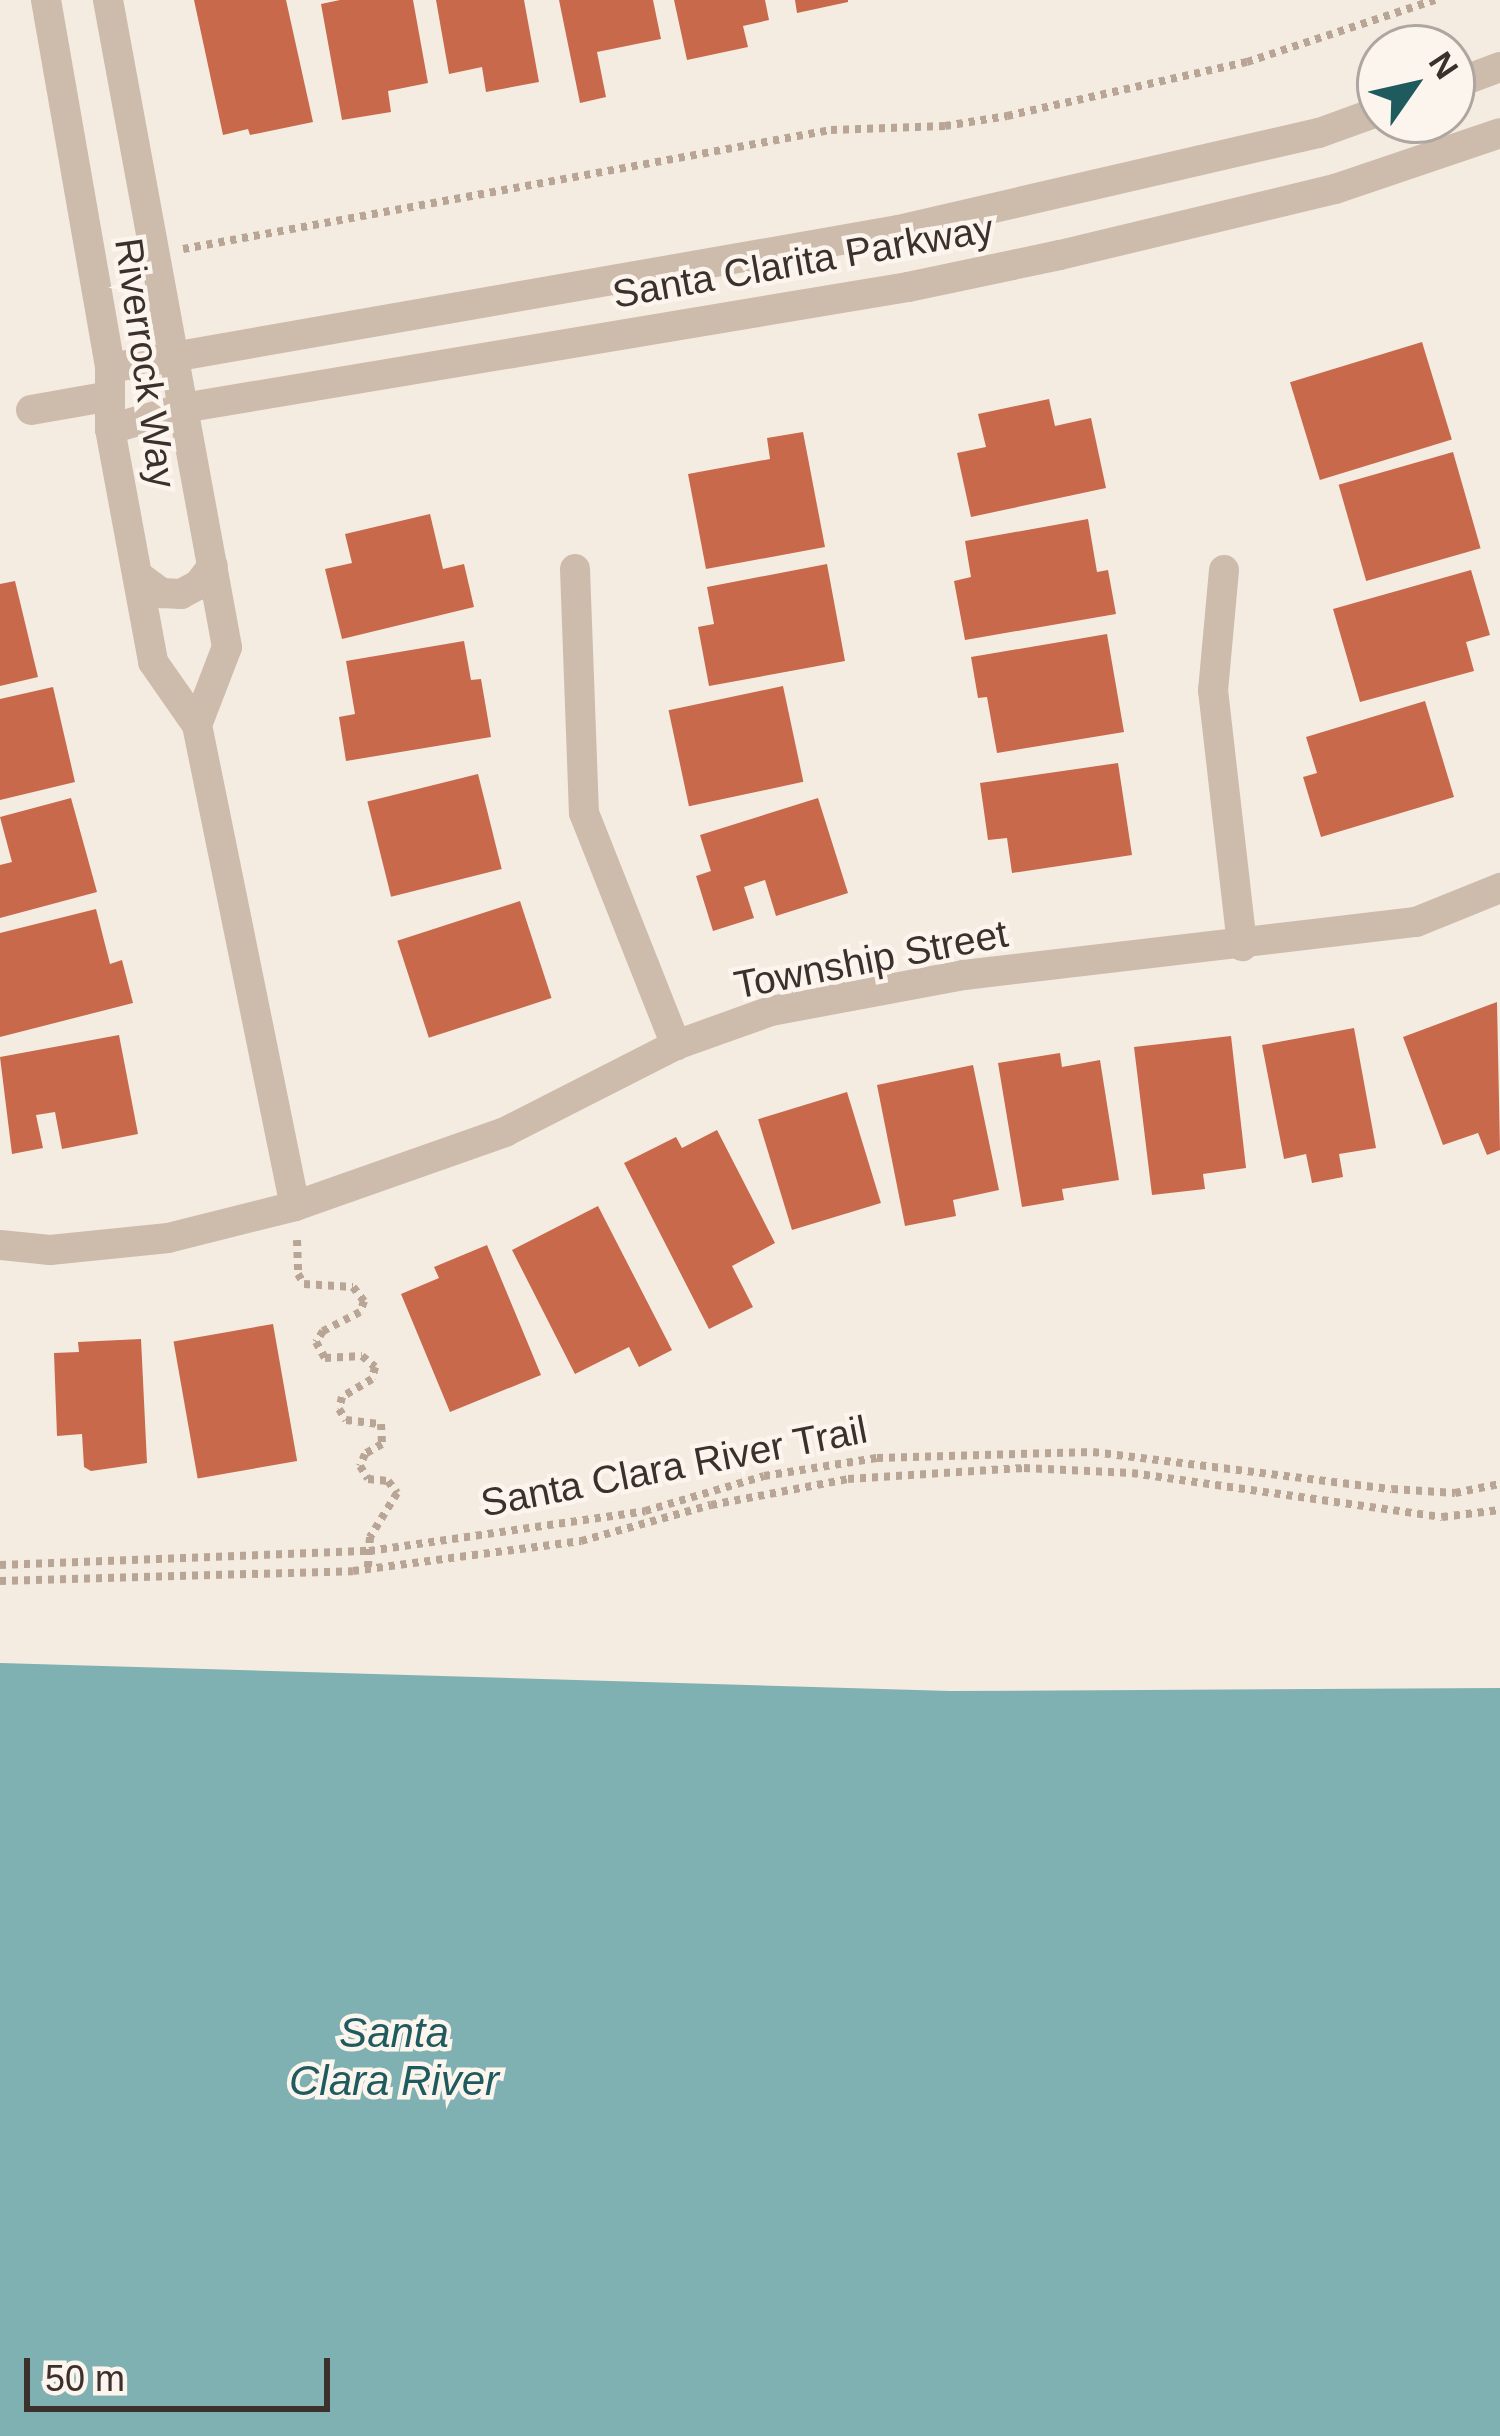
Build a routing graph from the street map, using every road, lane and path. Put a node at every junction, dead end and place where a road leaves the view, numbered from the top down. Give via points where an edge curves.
1 (46, 0) edge
2 (109, 0) edge
3 (1435, 0) edge
4 (1356, 119) edge
5 (1500, 133) edge
6 (152, 254) junction
7 (173, 356) junction
8 (110, 382) junction
9 (184, 408) junction
10 (31, 410) dead end
11 (110, 429) junction
12 (213, 566) junction
13 (575, 569) dead end
14 (1224, 570) dead end
15 (141, 578) junction
16 (197, 724) junction
17 (1500, 888) edge
18 (1242, 946) junction
19 (676, 1045) junction
20 (295, 1206) junction
21 (0, 1245) edge
22 (1500, 1484) edge
23 (1500, 1510) edge
24 (369, 1551) junction
25 (0, 1564) edge
26 (368, 1569) junction
27 (0, 1581) edge

1 - 8 street, Riverrock Way
2 - 6 street, Riverrock Way
3 - 6 path via 1247,62 1007,116 831,130
4 - 7 street, Santa Clarita Parkway via 898,230
5 - 9 street, Santa Clarita Parkway via 1335,188 995,269
6 - 7 street, Riverrock Way
7 - 8 street, Santa Clarita Parkway
7 - 9 street, Riverrock Way
8 - 10 street, Santa Clarita Parkway
8 - 11 street, Riverrock Way
9 - 11 street, Santa Clarita Parkway
9 - 12 street, Riverrock Way
11 - 15 street, Riverrock Way
12 - 15 street via 181,594 162,593
12 - 16 street, Riverrock Way via 227,647
13 - 19 street via 584,813
14 - 18 street via 1213,690
15 - 16 street, Riverrock Way via 153,662
16 - 20 street, Riverrock Way
17 - 18 street, Township Street via 1416,922
18 - 19 street, Township Street via 964,975 771,1011
19 - 20 street, Township Street via 505,1132
20 - 21 street, Township Street via 169,1238 50,1250
20 - 24 path via 301,1280 353,1287 364,1300 357,1315 316,1342 325,1358 362,1356 375,1367 339,1409 346,1420 385,1430 360,1466 368,1479 394,1486 397,1501 374,1527
22 - 24 path, Santa Clara River Trail via 1409,1491 1094,1452 877,1457 764,1476 645,1511
23 - 26 path via 1442,1517 1132,1473 1004,1469 848,1479 581,1541
24 - 25 path, Santa Clara River Trail
24 - 26 path
26 - 27 path

